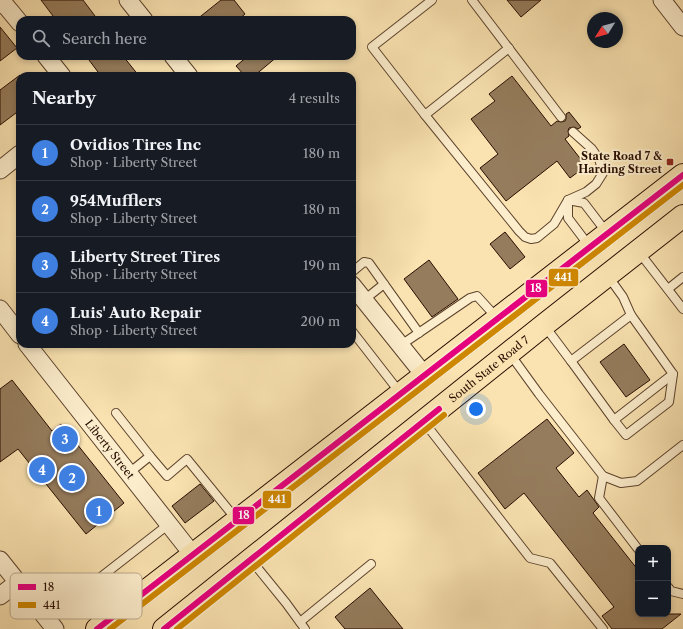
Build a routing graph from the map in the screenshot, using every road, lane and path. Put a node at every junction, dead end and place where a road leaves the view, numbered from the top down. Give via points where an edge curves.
1 (1, 0) edge
2 (128, 0) edge
3 (432, 0) edge
4 (472, 0) edge
5 (662, 0) edge
6 (141, 16) edge
7 (16, 18) edge
8 (683, 27) edge
9 (509, 48) junction
10 (49, 60) edge
11 (176, 60) edge
12 (59, 72) edge
13 (186, 72) edge
14 (425, 115) junction
15 (561, 117) dead end
16 (573, 132) dead end
17 (16, 157) edge
18 (0, 170) edge
19 (683, 175) edge
20 (568, 200) junction
21 (682, 218) edge
22 (608, 234) junction
23 (590, 248) junction
24 (639, 251) junction
25 (356, 269) edge
26 (607, 275) junction
27 (683, 277) edge
28 (384, 284) junction
29 (668, 289) junction
30 (356, 290) edge
31 (364, 300) junction
32 (519, 302) junction
33 (0, 309) edge
34 (683, 309) edge
35 (631, 315) junction
36 (498, 319) junction
37 (544, 325) junction
38 (16, 330) edge
39 (419, 333) junction
40 (356, 336) edge
41 (401, 345) junction
42 (30, 348) edge
43 (509, 353) junction
44 (571, 361) junction
45 (673, 374) junction
46 (425, 376) junction
47 (401, 394) junction
48 (116, 413) dead end
49 (614, 420) junction
50 (419, 425) junction
51 (683, 445) edge
52 (150, 456) junction
53 (129, 473) junction
54 (603, 476) junction
55 (237, 521) junction
56 (169, 524) junction
57 (636, 545) edge
58 (193, 555) junction
59 (0, 560) edge
60 (251, 560) junction
61 (371, 564) dead end
62 (11, 573) edge
63 (111, 573) edge
64 (10, 588) edge
65 (671, 591) edge
66 (142, 594) edge
67 (683, 594) edge
68 (0, 596) edge
69 (110, 619) edge
70 (302, 626) edge
71 (97, 629) edge
72 (164, 629) edge
73 (603, 629) edge

1 - 7 street
2 - 6 street
3 - 14 lane via 372,47
4 - 9 lane
5 - 8 street
9 - 14 lane
9 - 15 lane
10 - 12 street
11 - 13 street
14 - 20 lane via 525,237 537,238 554,224
16 - 20 lane via 599,159 603,173 596,184 586,192
17 - 18 street
19 - 22 main road
20 - 22 lane via 584,203
20 - 23 lane via 568,218
21 - 24 main road, South State Road 7
22 - 23 main road
23 - 32 main road
24 - 26 main road, South State Road 7
24 - 29 lane
25 - 28 lane via 364,262 369,263
26 - 35 lane via 624,297
26 - 37 main road, South State Road 7
27 - 29 lane
28 - 31 lane
28 - 39 lane
29 - 34 lane
30 - 31 street
31 - 41 street
32 - 36 main road
32 - 43 main road via 506,328 505,338
33 - 38 street
35 - 44 lane
35 - 45 lane
36 - 39 lane via 477,296 470,298
36 - 46 main road
37 - 43 main road, South State Road 7
37 - 44 lane
39 - 41 lane
40 - 47 lane
41 - 46 street
42 - 53 street, Liberty Street
43 - 50 main road, South State Road 7
43 - 54 lane
44 - 49 lane
45 - 49 lane
45 - 49 lane via 669,402 626,435
46 - 47 main road
46 - 50 main road via 427,396
47 - 55 main road
48 - 52 lane
50 - 60 main road, South State Road 7
50 - 73 lane via 530,558 550,563
51 - 54 lane via 637,481 622,483
52 - 53 lane
52 - 55 lane via 166,476 187,459
53 - 56 street, Liberty Street
54 - 57 lane via 599,498
55 - 58 main road
56 - 58 street, Liberty Street
56 - 63 lane
58 - 66 main road
59 - 62 street
60 - 70 lane
60 - 72 main road, South State Road 7
61 - 70 lane
64 - 68 street
65 - 67 lane
69 - 71 main road

